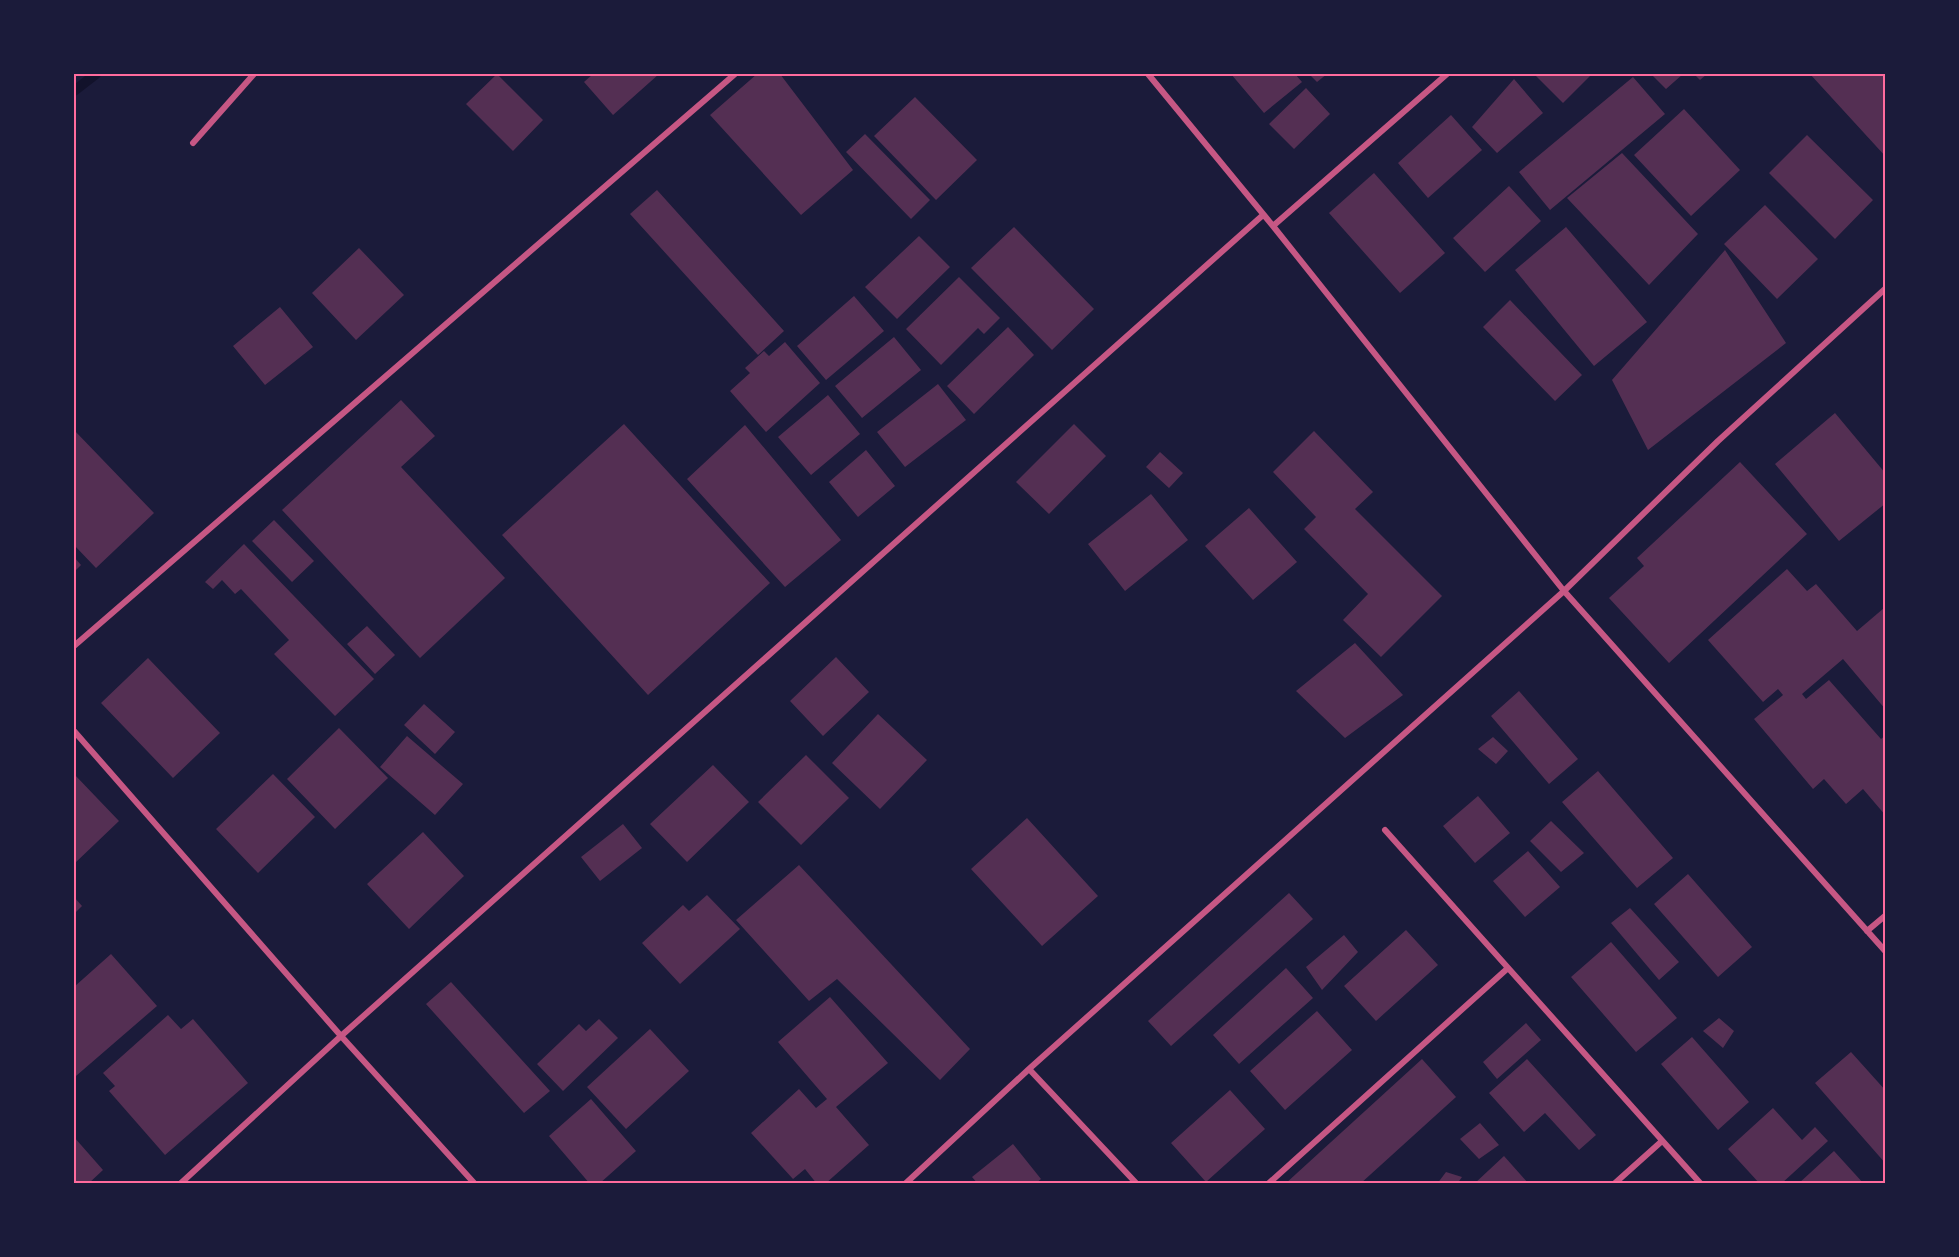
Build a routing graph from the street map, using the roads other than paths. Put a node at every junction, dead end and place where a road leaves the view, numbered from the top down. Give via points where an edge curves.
1 (254, 74) edge
2 (735, 74) edge
3 (1148, 74) edge
4 (1447, 74) edge
5 (193, 143) dead end
6 (1263, 215) junction
7 (1273, 226) junction
8 (1886, 288) edge
9 (1564, 591) junction
10 (74, 646) edge
11 (74, 731) edge
12 (1385, 830) dead end
13 (1886, 915) edge
14 (1867, 931) junction
15 (1886, 952) edge
16 (1509, 968) junction
17 (341, 1036) junction
18 (1029, 1069) junction
19 (1662, 1141) junction
20 (908, 1182) edge
21 (180, 1184) edge
22 (475, 1184) edge
23 (1137, 1184) edge
24 (1268, 1184) edge
25 (1614, 1184) edge
26 (1701, 1184) edge

1 - 5 street
2 - 10 street
3 - 6 street
4 - 7 street
6 - 7 street
6 - 17 street
7 - 9 street
8 - 9 street via 1718,441
9 - 14 street
9 - 18 street
11 - 17 street
12 - 16 street
13 - 14 street
14 - 15 street
16 - 19 street
16 - 24 street
17 - 21 street
17 - 22 street
18 - 20 street
18 - 23 street
19 - 25 street
19 - 26 street

